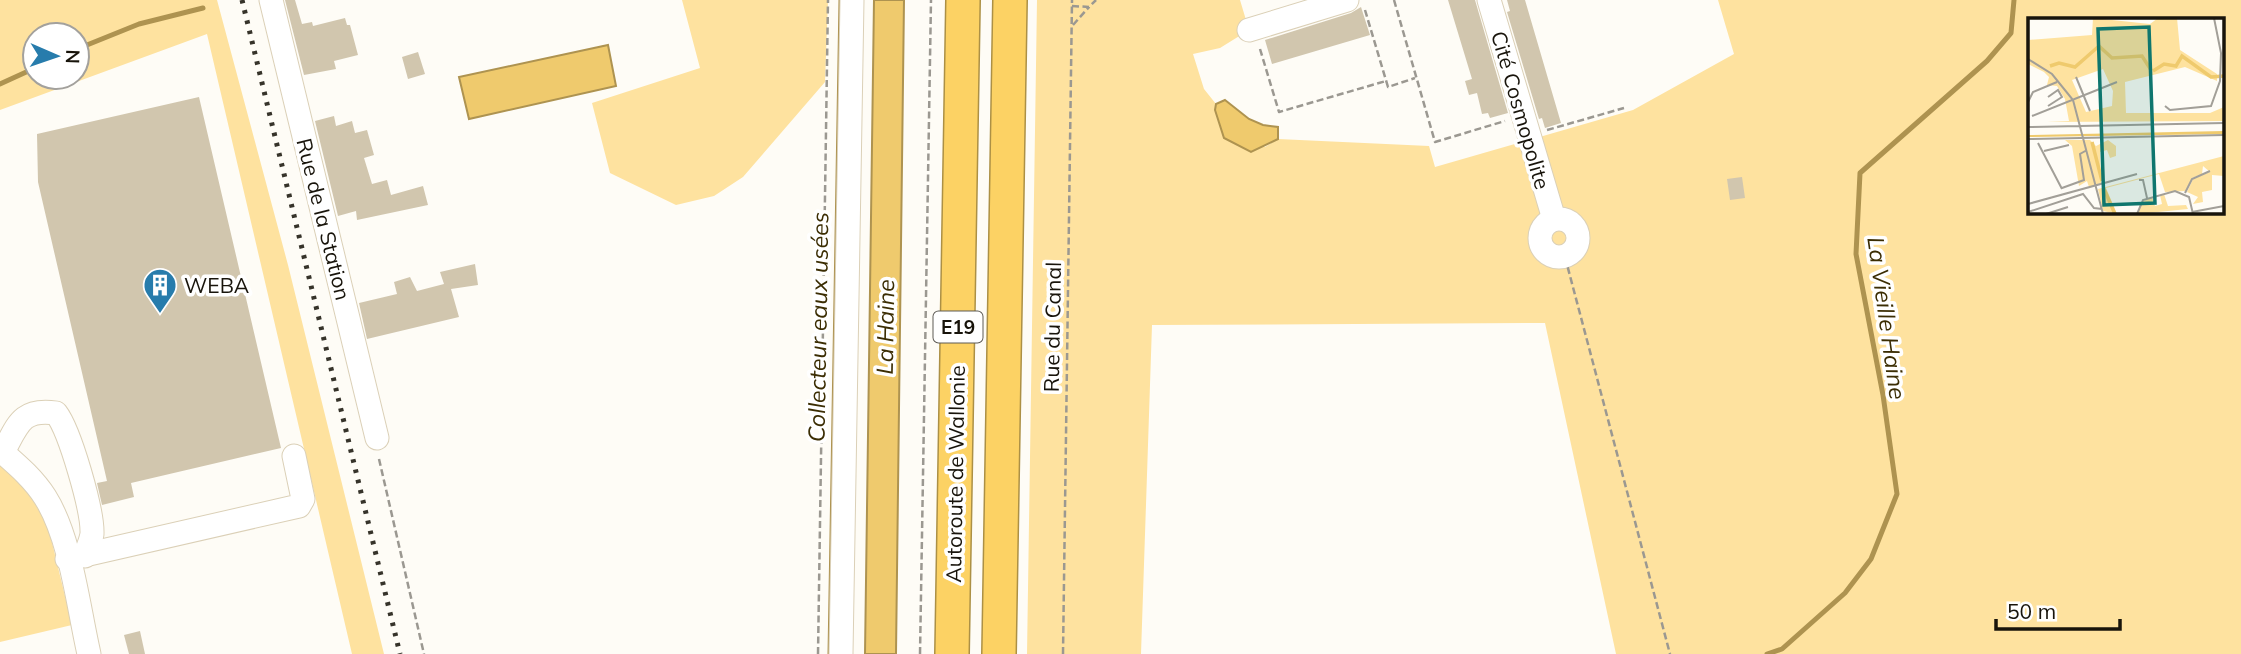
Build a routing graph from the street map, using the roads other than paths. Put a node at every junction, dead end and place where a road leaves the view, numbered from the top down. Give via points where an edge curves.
1 (271, 0) edge
2 (852, 0) edge
3 (963, 0) edge
4 (1010, 0) edge
5 (1347, 0) edge
6 (1489, 0) edge
7 (1251, 29) road end
8 (1565, 257) road end
9 (377, 438) road end
10 (1, 451) edge
11 (294, 456) dead end
12 (76, 557) junction
13 (89, 654) edge
14 (841, 654) edge
15 (952, 654) edge
16 (999, 654) edge

1 - 9 street, Rue de la Station
2 - 14 street
3 - 15 highway, Autoroute de Wallonie / E19
4 - 16 highway, E19
5 - 7 street
6 - 8 street, Cité Cosmopolite via 1554,219 1567,220 1576,229 1578,242
10 - 12 street via 45,497
10 - 12 street via 23,418 39,411 56,413 65,425 92,534
11 - 12 street via 303,499 299,506
12 - 13 street

